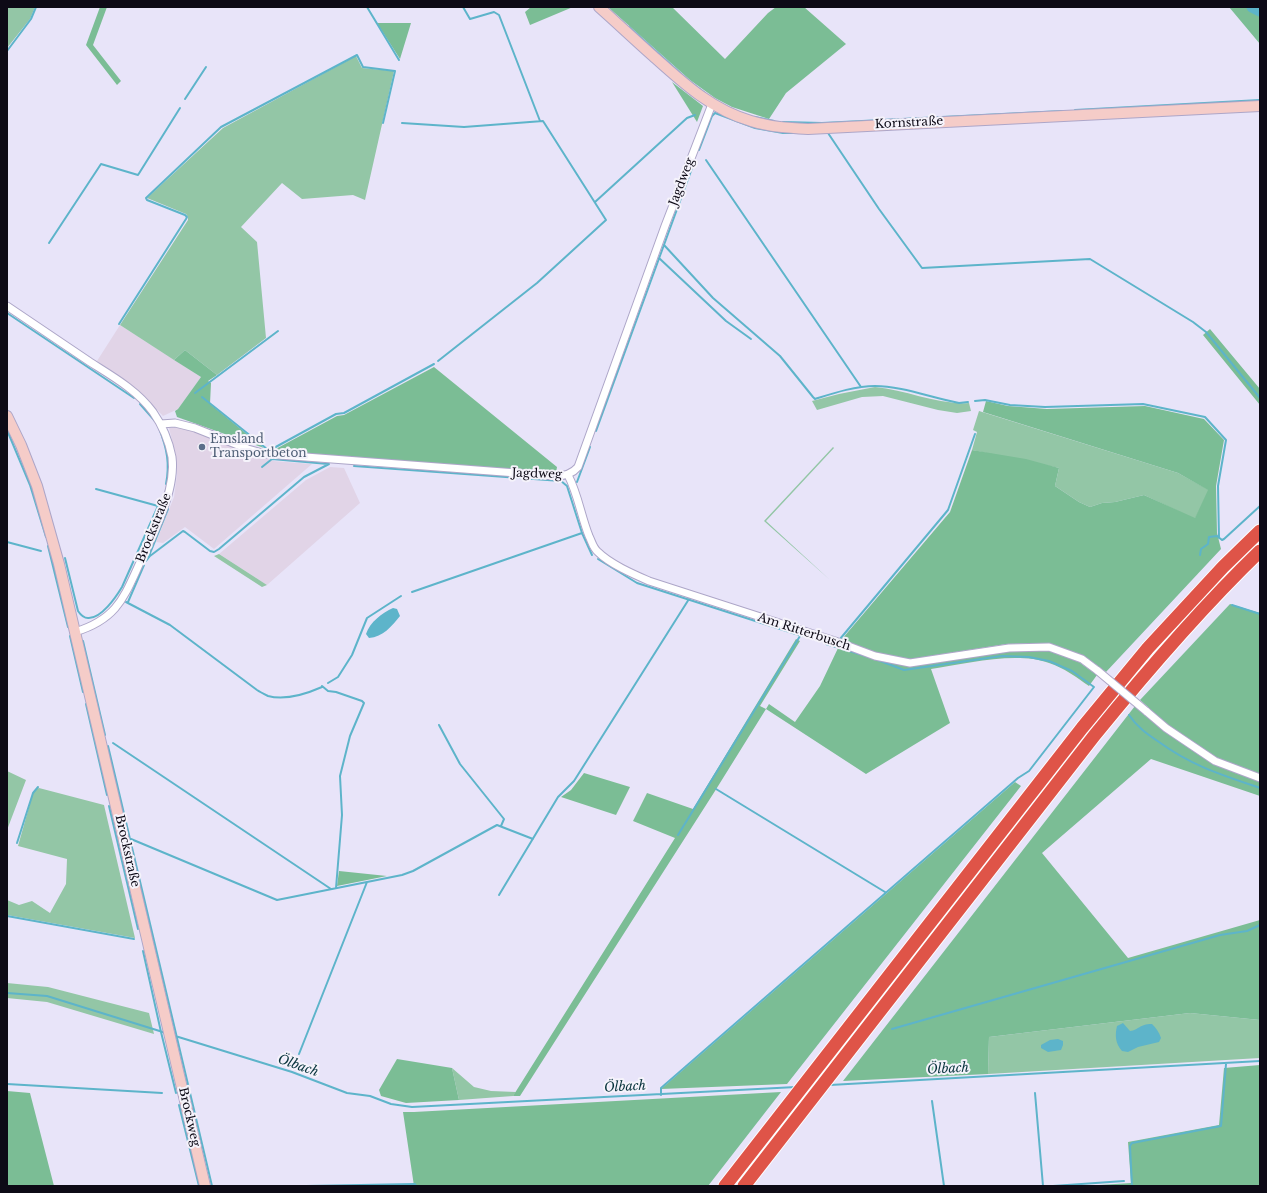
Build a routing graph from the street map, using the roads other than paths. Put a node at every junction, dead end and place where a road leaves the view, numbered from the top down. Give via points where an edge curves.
1 (599, 7) edge
2 (712, 104) junction
3 (1260, 106) edge
4 (7, 306) edge
5 (7, 416) edge
6 (161, 424) junction
7 (568, 475) junction
8 (1260, 531) edge
9 (1260, 552) edge
10 (75, 632) junction
11 (1260, 778) edge
12 (172, 1048) joint
13 (205, 1186) edge
14 (725, 1186) edge
15 (744, 1186) edge

1 - 2 street, Kornstraße via 685,86
2 - 3 street, Kornstraße via 752,122 808,129
2 - 7 street, Jagdweg via 578,467
4 - 6 street, Brockstraße via 130,389
5 - 10 street, Brockstraße via 37,486
6 - 7 street, Jagdweg via 176,422 266,454
6 - 10 street, Brockstraße via 172,457 169,496 118,606 105,618
7 - 11 street, Am Ritterbusch, bridge via 597,552 630,573 882,657 910,663 1009,648 1049,646 1082,659 1166,728 1215,761
8 - 14 highway via 1148,648
9 - 15 highway via 1197,616 1130,691
10 - 12 street, Brockstraße
12 - 13 street, Brockweg

